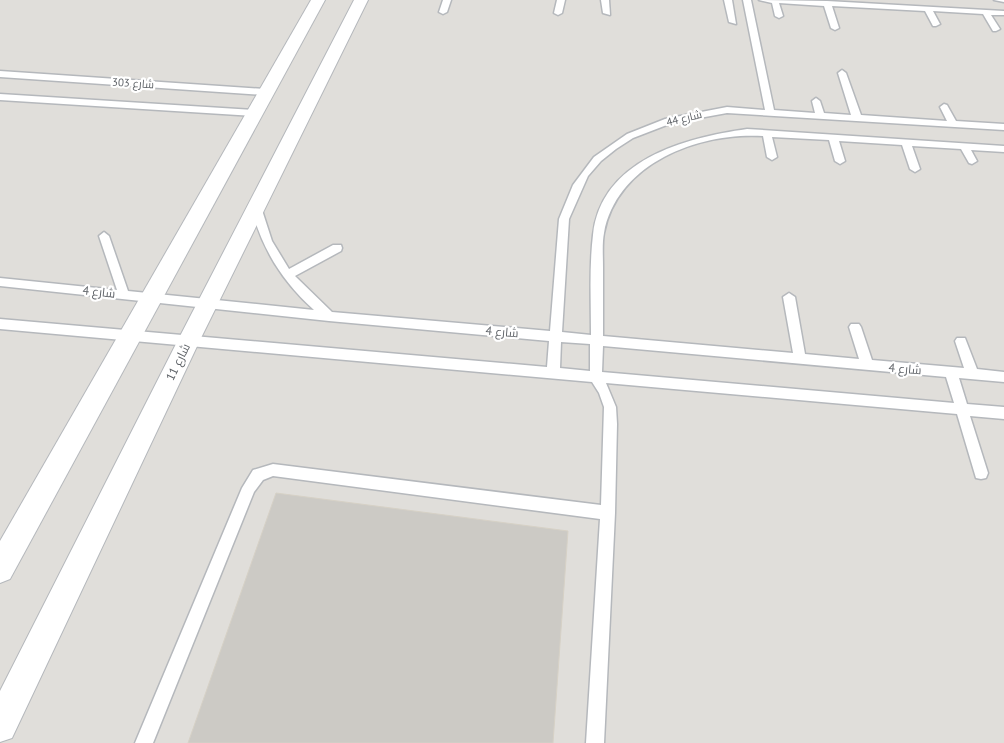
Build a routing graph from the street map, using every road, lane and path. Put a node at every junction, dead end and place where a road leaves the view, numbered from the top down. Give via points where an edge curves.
1 (318, 0) edge
2 (361, 0) edge
3 (447, 0) edge
4 (561, 0) edge
5 (606, 0) edge
6 (728, 0) edge
7 (747, 0) edge
8 (763, 0) edge
9 (998, 0) edge
10 (1004, 0) edge
11 (775, 1) edge
12 (827, 3) junction
13 (928, 9) junction
14 (443, 12) dead end
15 (986, 12) junction
16 (558, 13) dead end
17 (607, 13) dead end
18 (1004, 13) edge
19 (779, 16) dead end
20 (733, 22) dead end
21 (936, 24) dead end
22 (835, 28) dead end
23 (996, 29) dead end
24 (842, 73) dead end
25 (0, 74) edge
26 (265, 92) junction
27 (0, 96) edge
28 (816, 101) dead end
29 (944, 107) dead end
30 (770, 112) junction
31 (254, 113) junction
32 (820, 115) junction
33 (857, 118) junction
34 (953, 124) junction
35 (1003, 129) edge
36 (767, 134) junction
37 (833, 138) junction
38 (906, 143) junction
39 (965, 147) junction
40 (1004, 149) edge
41 (772, 157) dead end
42 (840, 161) dead end
43 (972, 161) dead end
44 (915, 169) dead end
45 (256, 207) junction
46 (104, 236) dead end
47 (337, 248) dead end
48 (287, 276) junction
49 (0, 282) edge
50 (124, 295) junction
51 (789, 297) dead end
52 (151, 298) junction
53 (208, 303) junction
54 (329, 316) junction
55 (0, 324) edge
56 (855, 327) dead end
57 (130, 335) junction
58 (556, 336) junction
59 (189, 340) junction
60 (597, 340) junction
61 (961, 341) dead end
62 (800, 359) junction
63 (867, 365) junction
64 (951, 372) junction
65 (553, 373) junction
66 (973, 375) junction
67 (596, 377) junction
68 (1004, 378) edge
69 (962, 409) junction
70 (1004, 413) edge
71 (981, 473) dead end
72 (608, 513) junction
73 (0, 569) edge
74 (0, 726) edge
75 (144, 743) edge
76 (595, 743) edge

1 - 26 street
2 - 45 street, شارع 11
3 - 14 lane
4 - 16 lane
5 - 17 lane
6 - 20 lane
7 - 30 lane
8 - 11 lane
9 - 10 lane
11 - 12 lane
11 - 19 lane
12 - 13 lane
12 - 22 lane
13 - 15 lane
13 - 21 lane
15 - 18 lane
15 - 23 lane
24 - 33 lane
25 - 26 lane, شارع 303
26 - 31 street
27 - 31 lane, شارع 303
28 - 32 lane
29 - 34 lane
30 - 32 lane, شارع 44
30 - 58 lane, شارع 44 via 727,110 672,120 623,141 585,173 564,219
31 - 52 street
32 - 33 lane, شارع 44
33 - 34 lane, شارع 44
34 - 35 lane, شارع 44
36 - 37 lane, شارع 44
36 - 41 lane
36 - 60 lane, شارع 44 via 747,132 718,136 667,151 627,178 612,196 598,235
37 - 38 lane, شارع 44
37 - 42 lane
38 - 39 lane, شارع 44
38 - 44 lane
39 - 40 lane, شارع 44
39 - 43 lane
45 - 48 lane via 271,253
45 - 53 street, شارع 11
46 - 50 lane
47 - 48 lane
48 - 54 lane
49 - 50 lane, شارع 4
50 - 52 lane, شارع 4
51 - 62 lane
52 - 53 lane, شارع 4
52 - 57 street
53 - 54 lane, شارع 4
53 - 59 street, شارع 11
54 - 58 lane, شارع 4
55 - 57 lane
56 - 63 lane
57 - 59 lane
57 - 73 street
58 - 60 lane, شارع 4
58 - 65 lane, شارع 44
59 - 65 lane
59 - 74 street, شارع 11
60 - 62 lane, شارع 4
60 - 67 lane, شارع 44
61 - 66 lane
62 - 63 lane, شارع 4
63 - 64 lane, شارع 4
64 - 66 lane, شارع 4
64 - 69 lane
65 - 67 lane
66 - 68 lane, شارع 4
67 - 69 lane
67 - 72 lane via 610,407
69 - 70 lane
69 - 71 lane
72 - 75 lane via 273,470 258,475 249,488
72 - 76 lane

